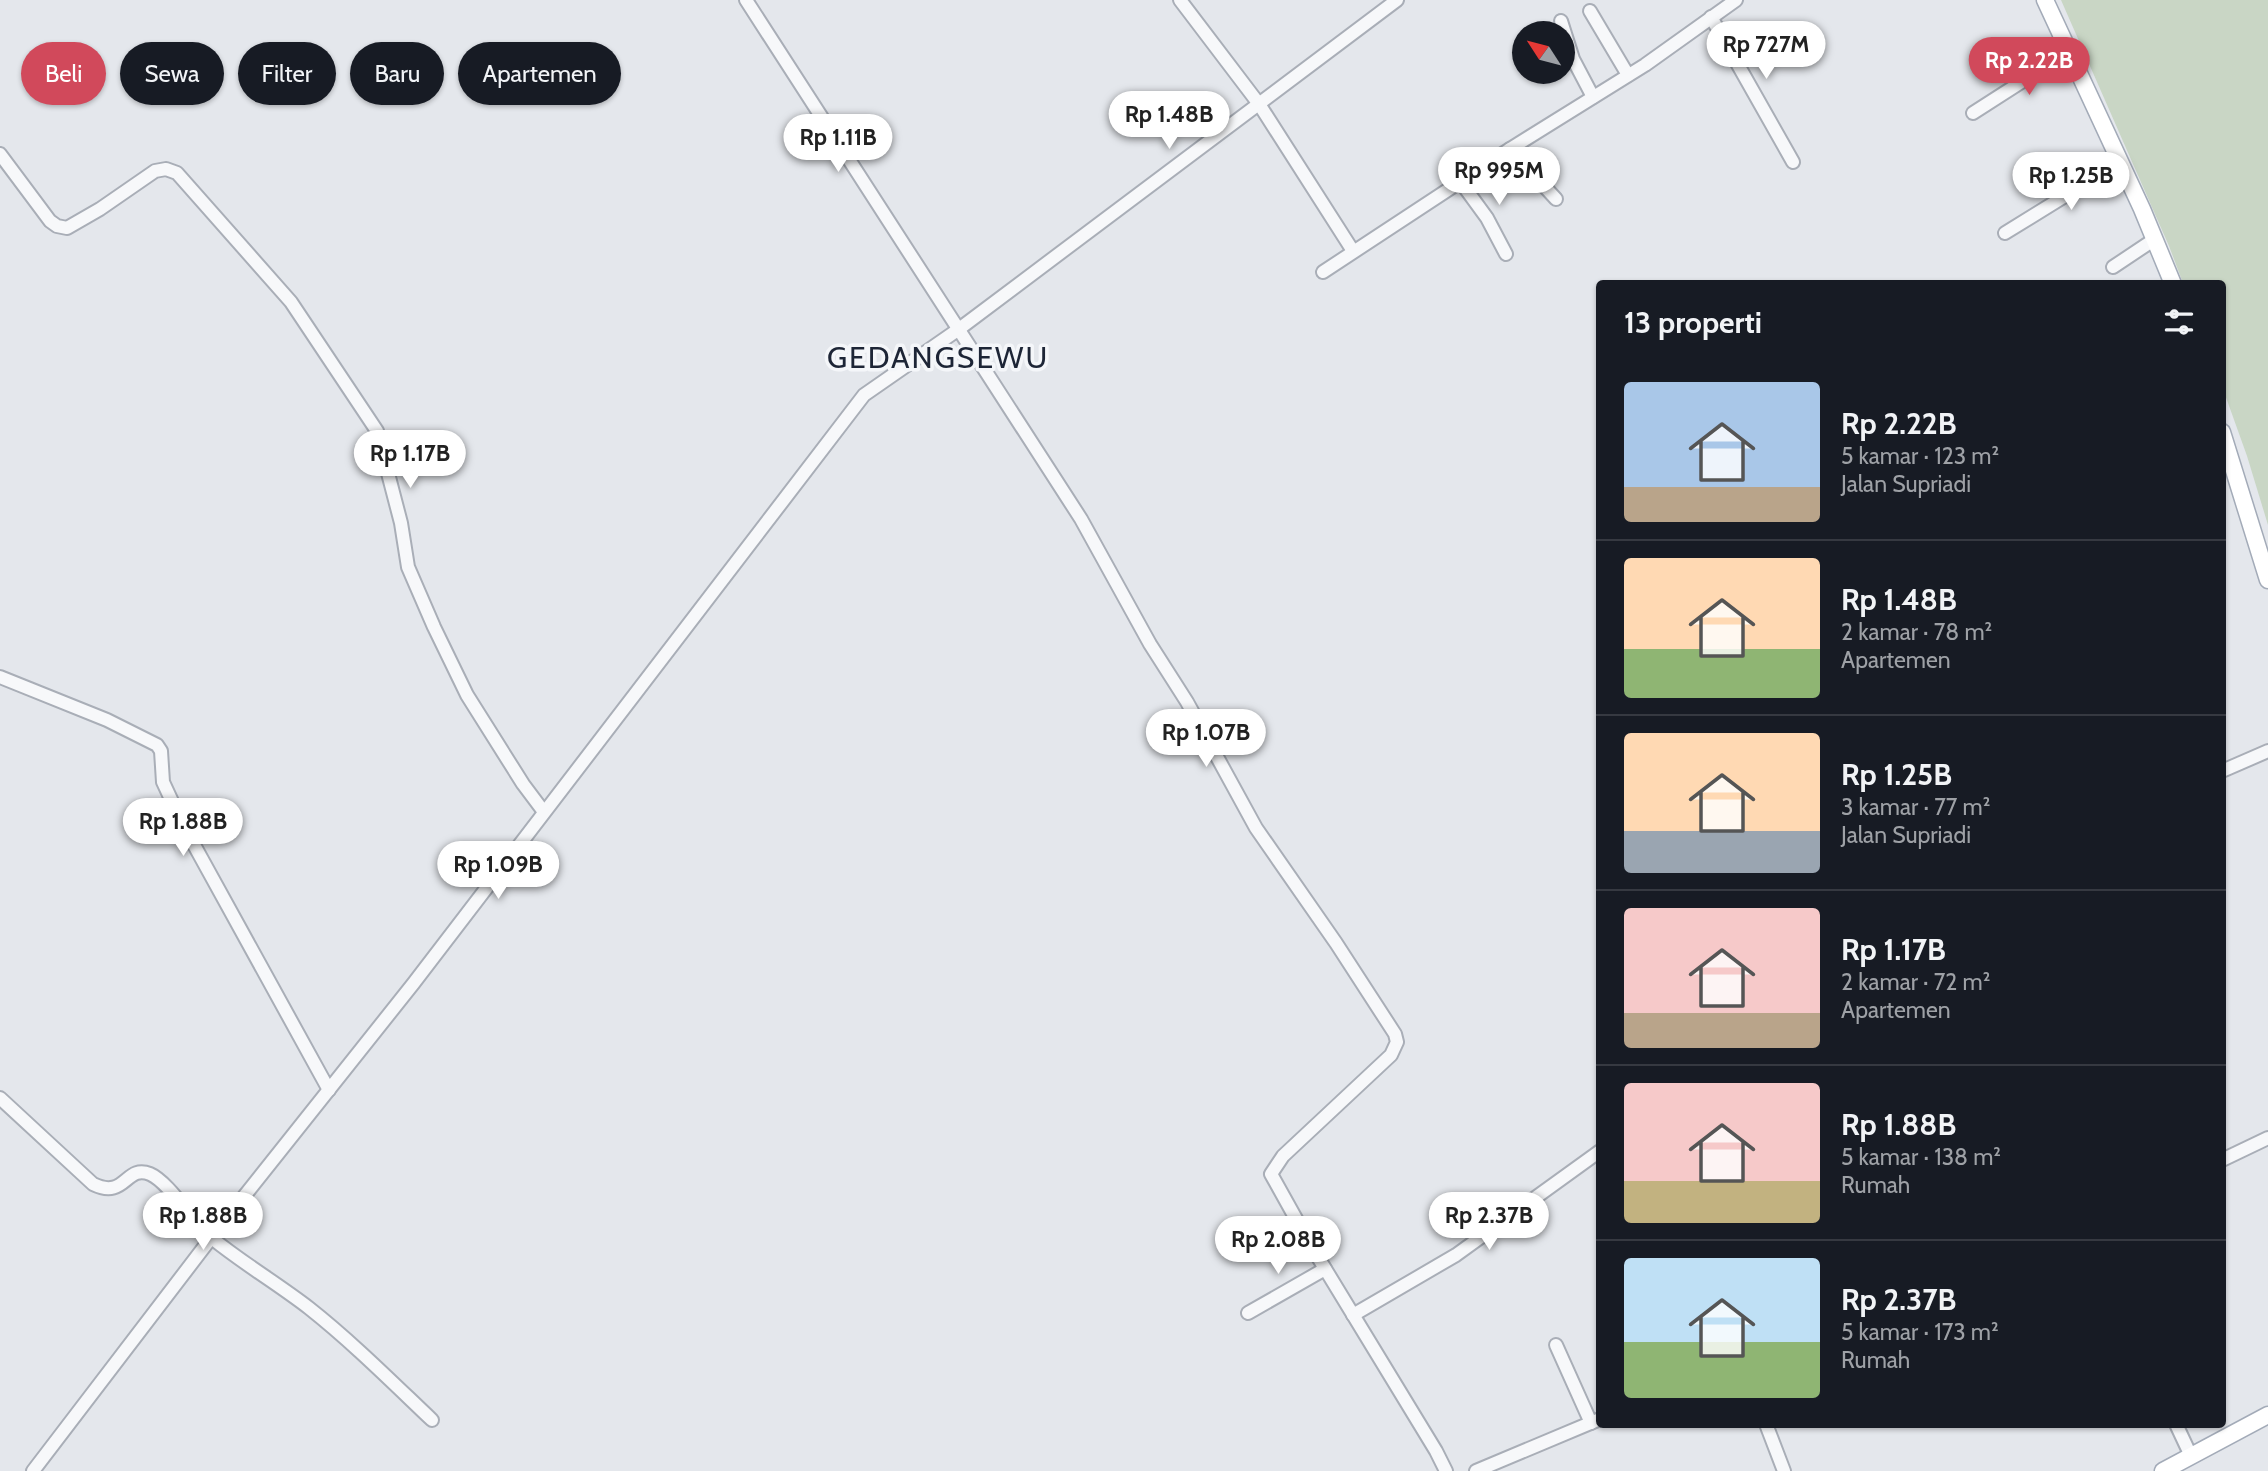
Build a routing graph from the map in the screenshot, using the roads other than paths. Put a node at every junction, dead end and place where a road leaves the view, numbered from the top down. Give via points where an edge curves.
1 (746, 0) edge
2 (1180, 0) edge
3 (1397, 0) edge
4 (1736, 0) edge
5 (2045, 0) edge
6 (1590, 11) dead end
7 (1711, 17) junction
8 (2068, 52) junction
9 (1575, 63) edge
10 (1628, 75) junction
11 (1593, 97) junction
12 (1259, 104) junction
13 (1973, 113) dead end
14 (1510, 149) junction
15 (0, 154) edge
16 (1793, 162) dead end
17 (2120, 162) junction
18 (1460, 181) junction
19 (1556, 199) dead end
20 (2005, 233) dead end
21 (2155, 239) junction
22 (1353, 251) junction
23 (1507, 254) dead end
24 (2113, 267) dead end
25 (1323, 272) dead end
26 (2171, 280) edge
27 (959, 328) junction
28 (2227, 466) edge
29 (2268, 580) edge
30 (0, 677) edge
31 (2268, 751) edge
32 (2226, 769) edge
33 (544, 812) junction
34 (329, 1090) junction
35 (0, 1098) edge
36 (2268, 1138) edge
37 (1596, 1154) edge
38 (2226, 1158) edge
39 (211, 1238) junction
40 (1325, 1269) junction
41 (1248, 1313) dead end
42 (1353, 1315) junction
43 (1556, 1345) dead end
44 (2268, 1415) edge
45 (432, 1420) dead end
46 (1595, 1421) edge
47 (1767, 1428) edge
48 (2178, 1428) edge
49 (2192, 1456) junction
50 (1779, 1467) edge
51 (33, 1471) edge
52 (1446, 1471) edge
53 (1476, 1471) edge
54 (2163, 1471) edge

1 - 27 street
2 - 12 street
3 - 12 street
4 - 7 street
5 - 8 main road
6 - 10 street
7 - 10 street
7 - 16 street
8 - 13 street
8 - 17 main road
9 - 11 street
10 - 11 street
11 - 14 street
12 - 22 street
12 - 27 street
14 - 18 street
14 - 19 street
15 - 33 street via 50,221 62,228 100,209 155,171 177,173 291,302 377,431 408,567 467,695
17 - 20 street
17 - 21 main road
18 - 22 street
18 - 23 street
21 - 24 street
21 - 26 main road
22 - 25 street
27 - 33 street via 864,394
27 - 40 street via 1081,519 1256,828 1395,1034 1391,1055 1283,1156 1271,1174
28 - 29 main road
30 - 34 street via 157,745 163,782 182,823
31 - 32 street
33 - 34 street
34 - 39 street
35 - 39 street via 102,1189 117,1188 137,1173 158,1178
36 - 38 street
37 - 42 street via 1456,1255
39 - 45 street via 310,1309
39 - 51 street
40 - 41 street
40 - 42 street
42 - 52 street
43 - 46 street
44 - 49 main road
46 - 53 street
47 - 50 street
48 - 49 street
49 - 54 main road

